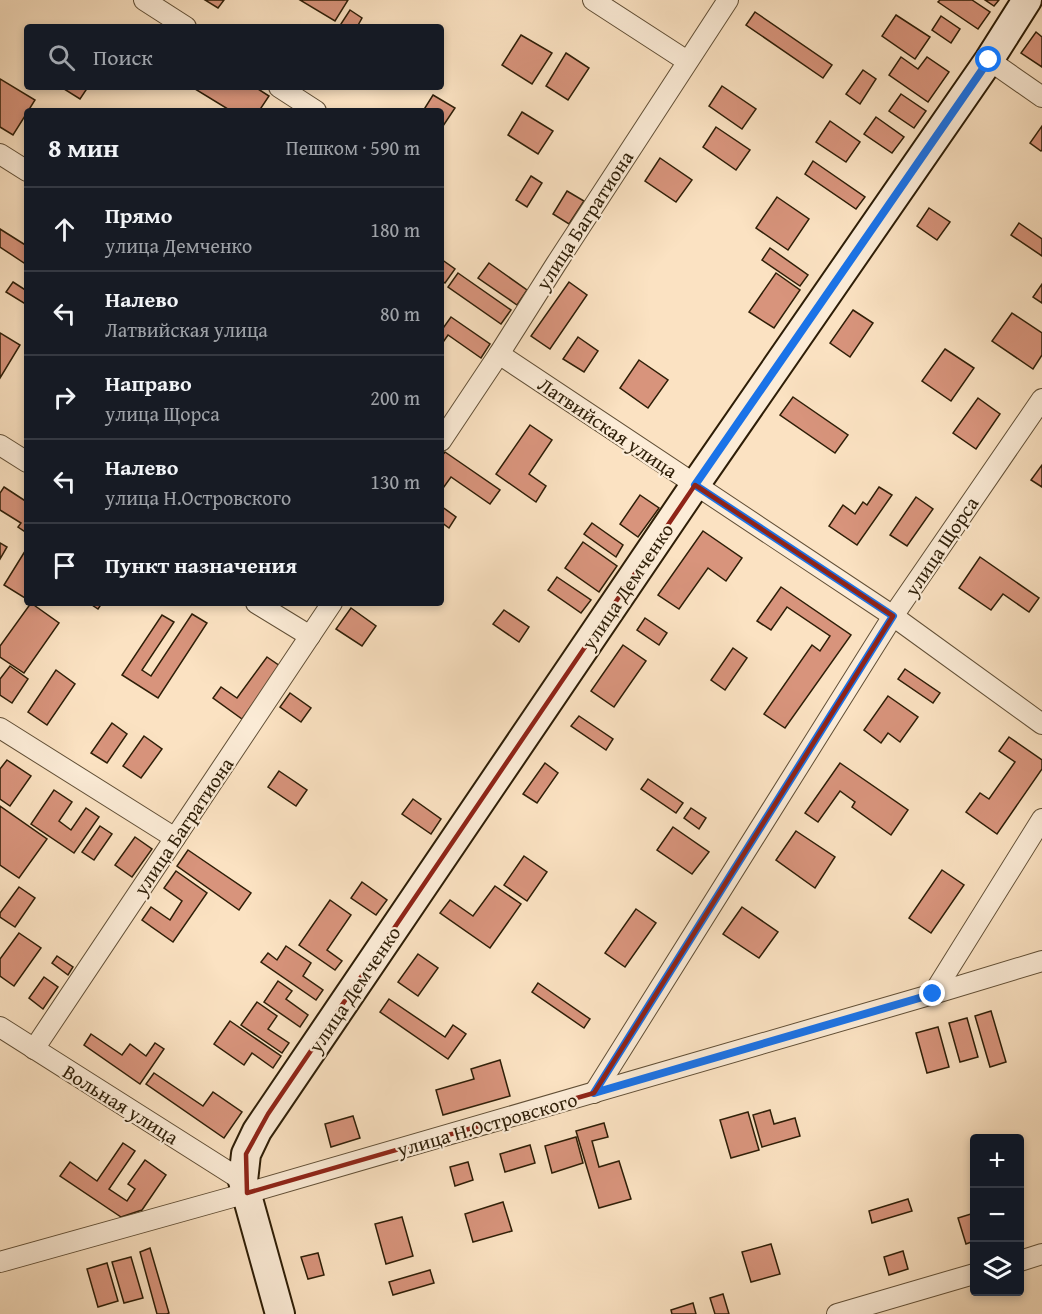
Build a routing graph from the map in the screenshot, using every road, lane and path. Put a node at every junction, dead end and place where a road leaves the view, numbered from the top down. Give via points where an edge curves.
1 (144, 0) edge
2 (593, 0) edge
3 (728, 0) edge
4 (1027, 0) edge
5 (181, 24) edge
6 (989, 60) junction
7 (687, 61) junction
8 (284, 90) edge
9 (1042, 97) edge
10 (311, 108) edge
11 (0, 154) edge
12 (24, 169) edge
13 (499, 354) junction
14 (1042, 399) edge
15 (444, 434) edge
16 (0, 445) edge
17 (24, 460) edge
18 (695, 485) junction
19 (261, 606) edge
20 (330, 606) edge
21 (893, 616) junction
22 (310, 636) junction
23 (1042, 724) edge
24 (0, 729) edge
25 (1042, 819) edge
26 (175, 838) junction
27 (1042, 961) edge
28 (933, 994) junction
29 (0, 1027) edge
30 (34, 1049) junction
31 (594, 1093) junction
32 (245, 1187) junction
33 (1042, 1254) edge
34 (1024, 1260) edge
35 (0, 1262) edge
36 (970, 1275) edge
37 (280, 1314) edge
38 (837, 1314) edge

1 - 5 street
2 - 7 street
3 - 7 street, улица Багратиона
4 - 6 street, улица Демченко
6 - 9 street
6 - 18 street, улица Демченко
7 - 13 street, улица Багратиона
8 - 10 street
11 - 12 street
13 - 15 street, улица Багратиона
13 - 18 street, Латвийская улица
14 - 21 street, улица Щорса
16 - 17 street
18 - 21 street, Латвийская улица
18 - 32 street, улица Демченко via 257,1131 246,1154
19 - 22 street
20 - 22 street, улица Багратиона
21 - 23 street, Латвийская улица
21 - 31 street, улица Щорса
22 - 26 street, улица Багратиона
24 - 26 street
25 - 28 street
26 - 30 street, улица Багратиона
27 - 28 street, улица Н.Островского
28 - 31 street, улица Н.Островского
29 - 30 street, Вольная улица
30 - 32 street, Вольная улица
31 - 32 street, улица Н.Островского
32 - 35 street, улица Н.Островского
32 - 37 street
33 - 34 street
36 - 38 street

